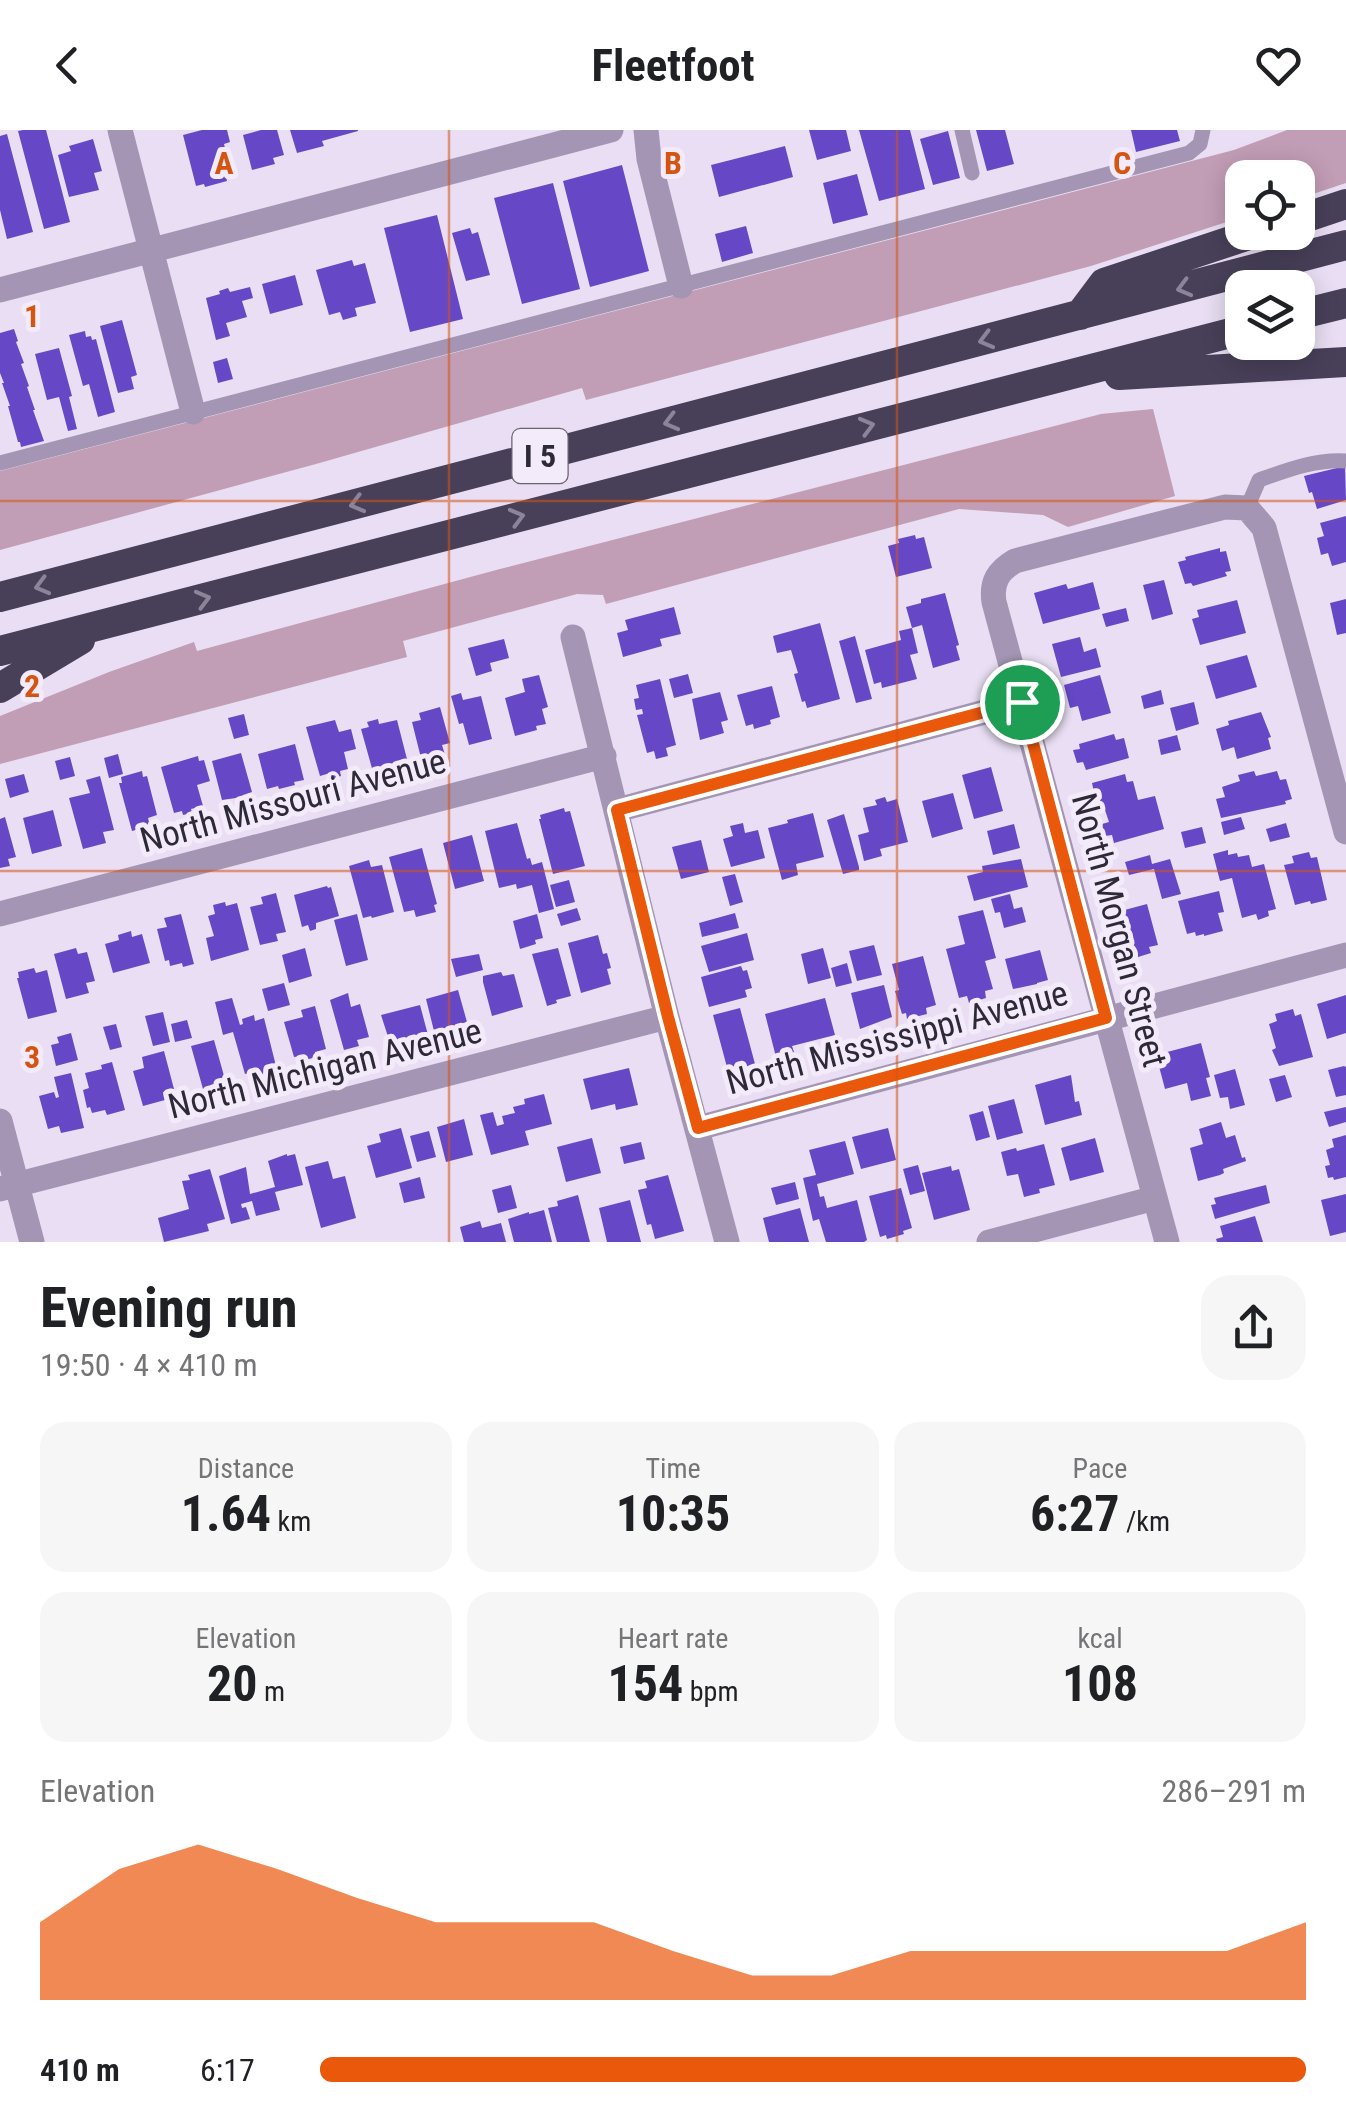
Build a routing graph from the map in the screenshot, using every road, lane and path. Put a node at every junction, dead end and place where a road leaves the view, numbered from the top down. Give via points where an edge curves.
1 (120, 130) edge
2 (611, 130) edge
3 (646, 130) edge
4 (962, 130) edge
5 (1203, 130) edge
6 (972, 173) dead end
7 (1346, 204) edge
8 (1315, 214) edge
9 (1225, 243) edge
10 (1346, 245) edge
11 (151, 251) junction
12 (681, 286) junction
13 (0, 290) edge
14 (1346, 303) edge
15 (1315, 311) edge
16 (1080, 315) junction
17 (1225, 334) edge
18 (1346, 362) edge
19 (1046, 380) junction
20 (193, 412) junction
21 (1346, 461) edge
22 (0, 463) edge
23 (1247, 508) junction
24 (0, 596) edge
25 (108, 624) junction
26 (574, 636) dead end
27 (0, 652) edge
28 (0, 688) edge
29 (1022, 702) junction
30 (604, 756) junction
31 (617, 810) junction
32 (1346, 832) edge
33 (0, 914) edge
34 (1346, 955) edge
35 (668, 1017) junction
36 (1106, 1018) junction
37 (0, 1121) edge
38 (698, 1128) junction
39 (8, 1187) edge
40 (1155, 1198) junction
41 (32, 1242) edge
42 (727, 1242) edge
43 (989, 1242) edge
44 (1166, 1242) edge

1 - 11 street
2 - 11 street
3 - 12 street
4 - 6 lane
5 - 12 lane via 1189,153
7 - 8 highway
9 - 16 highway via 1104,283
10 -> 16 highway, I 5
11 - 13 street
11 - 20 street
12 - 20 lane
14 - 15 highway
16 -> 24 highway, I 5
17 - 19 highway, I 5
18 - 19 highway
25 -> 19 highway, I 5
20 - 22 lane
21 - 23 lane via 1259,480
23 - 29 street, North Morgan Street via 1224,507 1005,567 992,589
23 - 32 street via 1264,528
25 - 27 highway, I 5
25 - 28 highway
26 - 30 street
29 - 31 street
29 - 36 street, North Morgan Street
30 - 31 street
30 - 33 street, North Missouri Avenue
31 - 35 street
34 - 36 street, North Mississippi Avenue
35 - 38 street
35 - 39 street, North Michigan Avenue
36 - 38 street, North Mississippi Avenue
36 - 40 street, North Morgan Street
37 - 39 street
38 - 42 street
39 - 41 street
40 - 43 street
40 - 44 street, North Morgan Street

